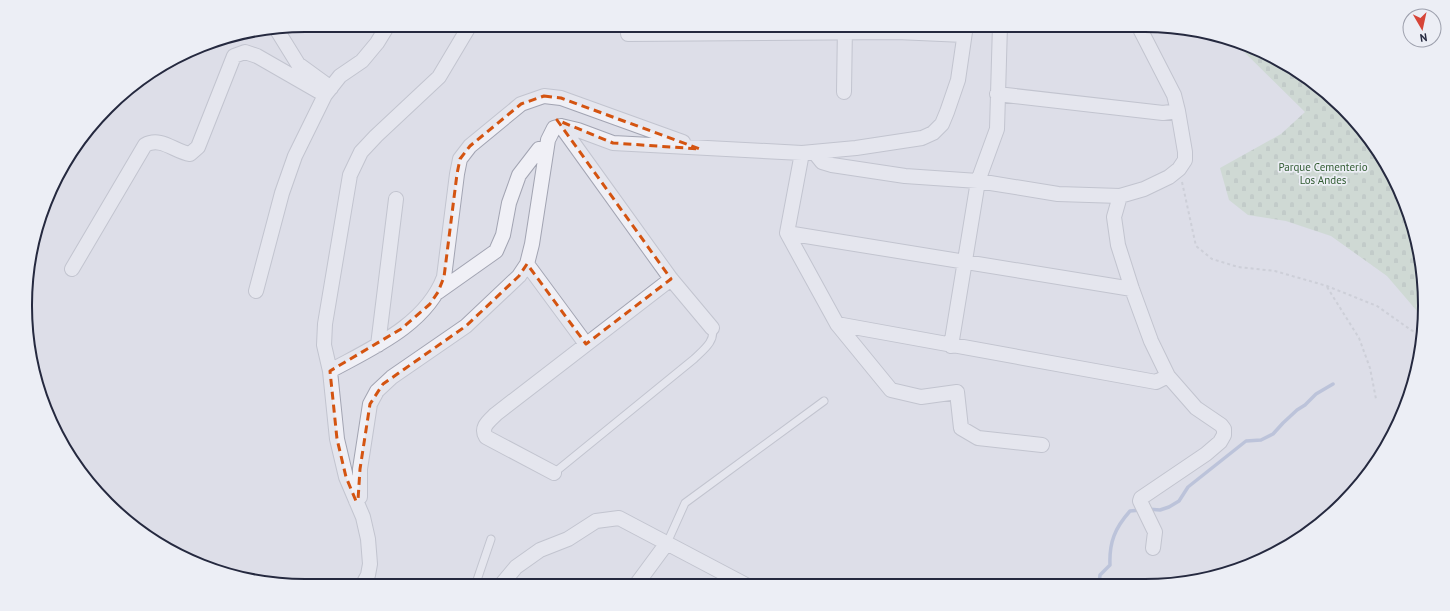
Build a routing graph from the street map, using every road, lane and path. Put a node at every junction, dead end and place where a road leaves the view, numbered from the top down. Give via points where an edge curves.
1 (384, 32) edge
2 (466, 32) edge
3 (715, 32) edge
4 (845, 32) edge
5 (965, 32) edge
6 (1000, 32) edge
7 (1142, 32) edge
8 (278, 34) edge
9 (628, 34) dead end
10 (328, 92) junction
11 (844, 92) dead end
12 (997, 94) junction
13 (1178, 111) junction
14 (561, 126) junction
15 (546, 148) junction
16 (700, 148) junction
17 (808, 153) junction
18 (1179, 170) junction
19 (978, 181) junction
20 (1120, 196) junction
21 (396, 199) dead end
22 (786, 233) junction
23 (964, 263) junction
24 (527, 264) junction
25 (72, 269) dead end
26 (671, 279) junction
27 (1327, 286) junction
28 (256, 290) dead end
29 (1132, 290) junction
30 (438, 292) junction
31 (837, 324) junction
32 (712, 328) joint
33 (1416, 333) edge
34 (586, 344) junction
35 (378, 345) junction
36 (951, 346) junction
37 (330, 371) junction
38 (1168, 376) junction
39 (1376, 399) dead end
40 (824, 401) dead end
41 (1042, 445) dead end
42 (554, 473) joint
43 (356, 501) junction
44 (491, 539) dead end
45 (667, 542) junction
46 (1153, 548) dead end
47 (366, 579) edge
48 (478, 579) edge
49 (507, 579) edge
50 (640, 579) edge
51 (735, 579) edge

1 - 10 street via 362,61 340,76
2 - 37 street via 439,77 360,152 350,175 325,324 324,345
3 - 9 street
4 - 11 street
5 - 17 street via 958,80 942,124 933,133 922,138 891,144
6 - 12 street
7 - 13 street via 1169,84
8 - 10 street via 298,64
10 - 25 street via 257,56 245,52 234,56 198,147 190,154 159,142 146,145
10 - 28 street via 295,156 282,193
12 - 13 street via 1163,113
12 - 19 street via 997,129
13 - 18 street via 1185,152 1185,160
14 - 15 street via 554,128
14 - 16 street via 613,143
14 - 26 street
15 - 24 street
15 - 30 street via 539,149 519,175 509,203 503,236 496,251
16 - 17 street
16 - 30 street via 561,98 544,96 521,104 470,146 460,159 444,277
17 - 19 street via 832,165 905,176
17 - 22 street
18 - 20 street via 1144,189
18 - 27 path via 1196,246 1212,259 1238,267 1275,271
19 - 20 street via 1058,194
19 - 23 street
20 - 29 street via 1114,217 1118,245
21 - 35 street
22 - 23 street
22 - 31 street
23 - 29 street
23 - 36 street
24 - 34 street
24 - 43 street via 519,276 466,326 392,377 377,392 370,404 360,469 360,497
26 - 32 street
26 - 34 street
27 - 33 path via 1377,306
27 - 39 path via 1359,338 1370,368
29 - 38 street via 1151,341
30 - 35 street via 430,304
31 - 36 street
31 - 41 street via 890,390 921,398 957,392 961,428 978,438
32 - 42 lane via 712,340 694,359
34 - 42 street via 496,414 484,427 486,437
35 - 37 street
36 - 38 street via 1156,382
37 - 43 street via 337,439 346,477
38 - 46 street via 1196,408 1221,425 1224,435 1206,454 1140,498 1155,532
40 - 45 lane via 685,504
43 - 47 street via 368,539 370,564
44 - 48 lane
45 - 49 street via 619,518 596,521 568,539 529,557
45 - 50 street
45 - 51 street

